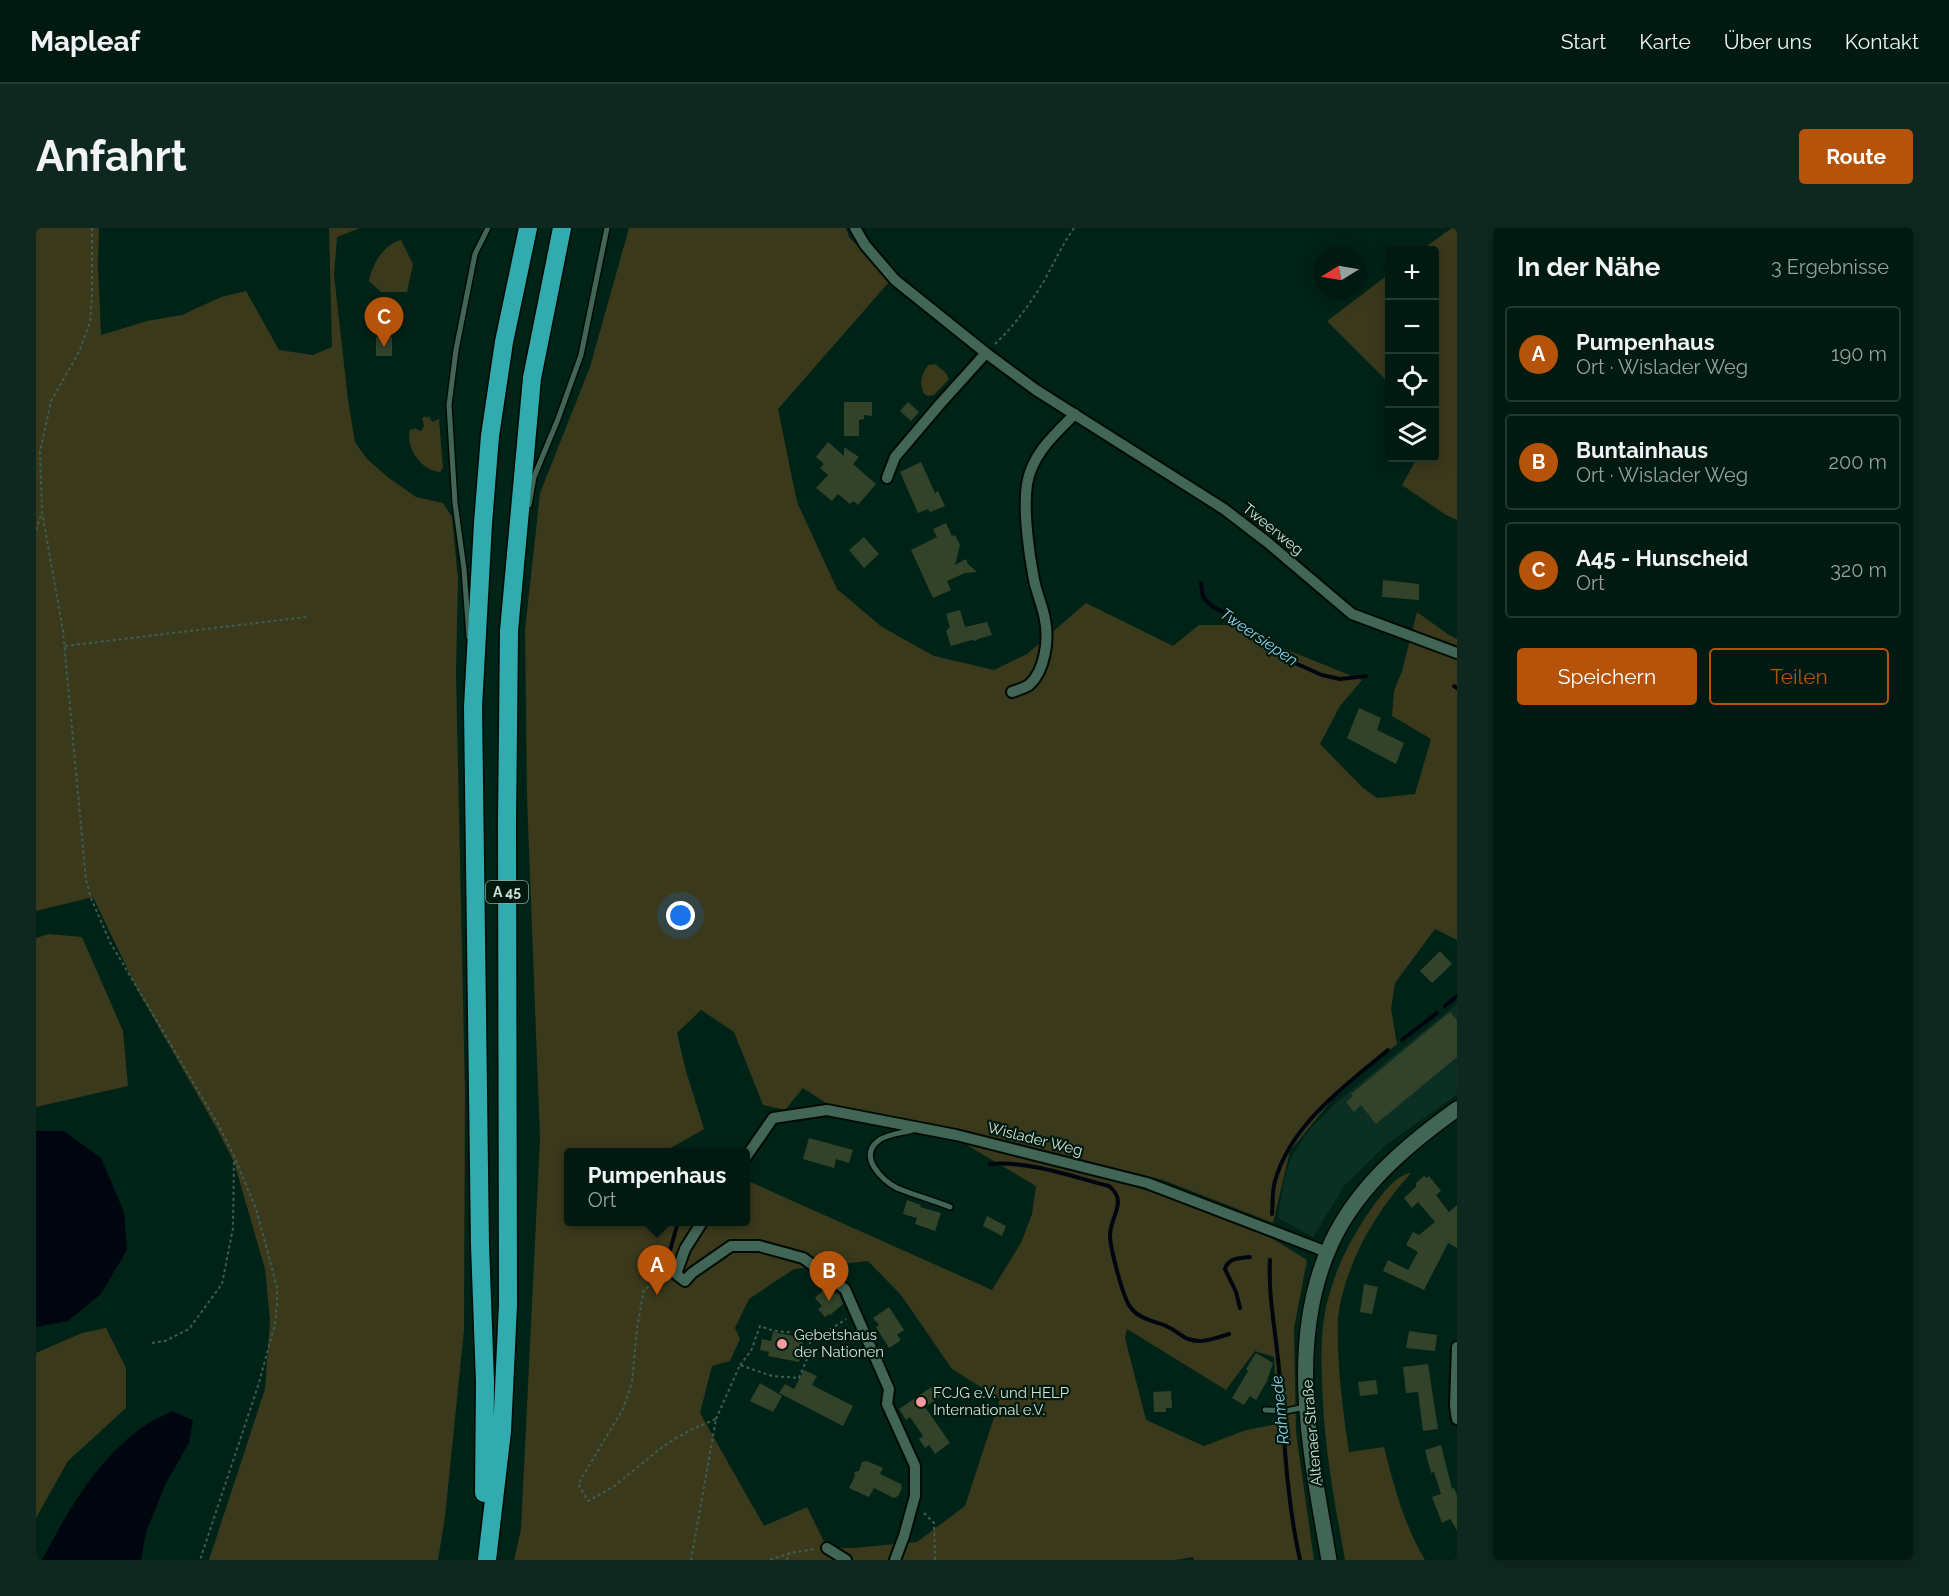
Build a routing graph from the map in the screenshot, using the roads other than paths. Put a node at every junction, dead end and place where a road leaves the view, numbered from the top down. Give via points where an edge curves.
1 (488, 228) edge
2 (528, 228) edge
3 (562, 228) edge
4 (607, 228) edge
5 (855, 228) edge
6 (986, 353) junction
7 (1075, 414) junction
8 (887, 478) dead end
9 (528, 509) dead end
10 (526, 519) dead end
11 (509, 631) junction
12 (1457, 653) edge
13 (1012, 692) dead end
14 (473, 708) junction
15 (1457, 1108) edge
16 (921, 1128) junction
17 (750, 1151) edge
18 (950, 1207) dead end
19 (699, 1226) edge
20 (1327, 1252) junction
21 (1457, 1347) edge
22 (1306, 1407) junction
23 (1265, 1410) dead end
24 (1457, 1419) edge
25 (827, 1548) road end
26 (476, 1560) edge
27 (487, 1560) edge
28 (846, 1560) edge
29 (895, 1560) edge
30 (1329, 1560) edge

1 - 14 lane via 475,254 449,405
2 - 14 highway, A 45 via 504,342 490,436
3 - 11 highway, A 45 via 532,378
4 - 9 lane via 581,355 534,477
5 - 6 street, Tweerweg via 895,280
6 - 7 street, Tweerweg
6 - 8 street via 896,457
7 - 12 street, Tweerweg via 1224,509 1352,614
7 - 13 street via 1044,444 1027,484 1027,531 1034,580 1046,622 1045,647 1040,669 1029,686
10 - 11 lane
11 - 27 highway, A 45 via 508,1305 502,1431
14 - 26 highway, A 45 via 485,1382 485,1484
15 - 20 main road, Altenaer Straße via 1368,1187
16 - 17 street, Wislader Weg via 827,1110 773,1118
16 - 18 lane via 878,1141 871,1150 874,1168 896,1187
16 - 20 street, Wislader Weg via 1148,1183
19 - 29 street via 676,1274 685,1281 731,1246 759,1246 803,1258 845,1289 889,1389 887,1404 915,1466 915,1496
20 - 22 main road, Altenaer Straße via 1308,1322
21 - 24 street
22 - 23 lane
22 - 30 main road, Altenaer Straße
25 - 28 street

